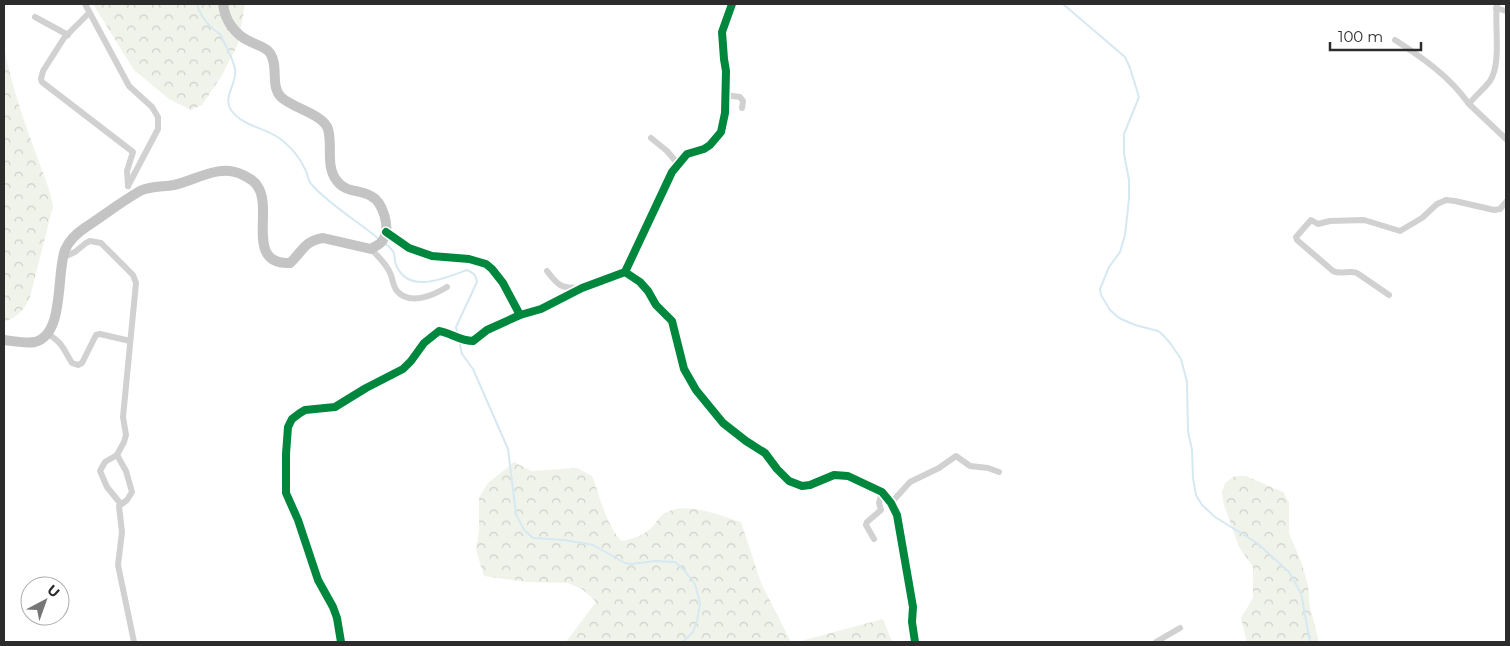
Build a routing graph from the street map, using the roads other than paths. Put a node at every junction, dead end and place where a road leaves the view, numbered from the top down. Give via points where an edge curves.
1 (85, 4) edge
2 (223, 4) edge
3 (732, 4) edge
4 (1497, 6) edge
5 (1506, 11) edge
6 (89, 13) junction
7 (35, 17) dead end
8 (68, 35) junction
9 (1394, 40) dead end
10 (725, 95) junction
11 (1469, 104) junction
12 (742, 108) dead end
13 (651, 138) dead end
14 (1506, 139) edge
15 (678, 164) junction
16 (130, 191) junction
17 (1506, 202) edge
18 (386, 232) junction
19 (371, 249) junction
20 (64, 257) junction
21 (547, 271) dead end
22 (625, 272) junction
23 (447, 287) dead end
24 (582, 288) junction
25 (1389, 295) dead end
26 (520, 315) junction
27 (48, 334) junction
28 (4, 340) edge
29 (130, 341) junction
30 (117, 455) junction
31 (999, 472) dead end
32 (882, 492) junction
33 (892, 503) junction
34 (120, 504) junction
35 (874, 539) dead end
36 (1180, 628) dead end
37 (134, 642) edge
38 (341, 642) edge
39 (915, 642) edge
40 (1156, 642) edge

1 - 6 street
2 - 18 main road via 229,24 247,40 266,49 271,56 276,88 281,97 326,125 334,177 348,190 377,200
3 - 10 street via 722,32
4 - 5 street
4 - 11 street via 1493,73
6 - 8 street
6 - 16 street via 129,86 158,117 158,129
7 - 8 street
8 - 16 street via 42,72 42,82 133,152 127,171
9 - 11 street via 1445,76
10 - 12 street via 740,96
10 - 15 street via 725,113 718,138 704,149 687,154
11 - 14 street
13 - 15 street
15 - 22 street via 664,186
16 - 19 main road via 174,185 210,172 233,171 251,179 259,189 263,200 264,247 274,262 290,264 308,242 323,238
16 - 20 main road via 77,234
17 - 25 street via 1494,210 1446,200 1400,231 1364,220 1318,224 1311,220 1297,233 1297,240 1333,271 1356,273
18 - 19 main road via 382,242
18 - 26 street via 409,248 432,256 486,264 503,283
19 - 23 street via 388,268 395,288 401,294 413,298 428,297
20 - 27 main road via 59,302
20 - 29 street via 90,241 100,243 133,275 136,283
21 - 24 street via 560,286
22 - 24 street
22 - 32 street via 640,282 672,321 684,369 696,390 723,423 765,453 789,481 810,485 841,474
24 - 26 street via 541,309
26 - 38 street via 487,330 473,341 439,331 424,343 403,369 335,407 305,410 290,423 286,493 318,580 333,607
27 - 28 main road via 36,342
27 - 29 street via 66,349 72,363 78,365 96,335
29 - 30 street via 123,417 126,435
30 - 34 street via 132,492
30 - 34 street via 105,462 100,471
31 - 33 street via 970,466 956,456 910,482
32 - 33 street
32 - 35 street via 881,510 867,523
33 - 39 street via 897,515 913,607
34 - 37 street via 122,532 118,565
36 - 40 street

